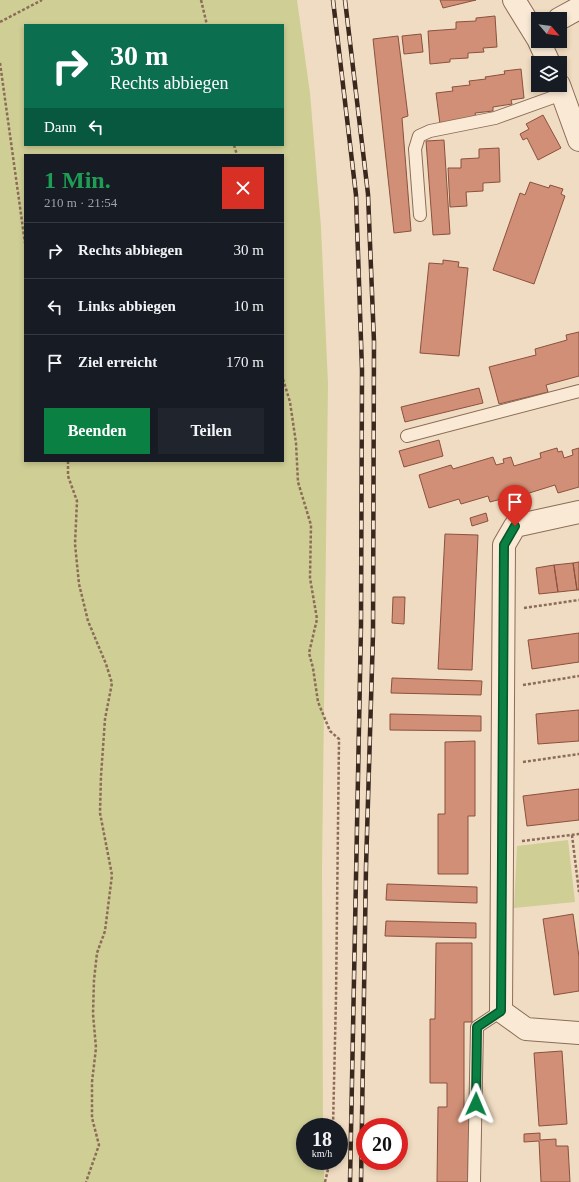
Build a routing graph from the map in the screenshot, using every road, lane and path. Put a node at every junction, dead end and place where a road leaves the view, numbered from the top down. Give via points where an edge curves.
1 (42, 0) edge
2 (514, 0) edge
3 (201, 1) edge
4 (579, 8) edge
5 (567, 15) edge
6 (0, 22) edge
7 (207, 24) edge
8 (531, 26) edge
9 (0, 63) edge
10 (553, 92) edge
11 (561, 92) edge
12 (579, 140) edge
13 (420, 215) dead end
14 (24, 236) edge
15 (284, 382) edge
16 (579, 391) edge
17 (407, 436) dead end
18 (68, 462) edge
19 (579, 512) edge
20 (579, 600) edge
21 (504, 610) junction
22 (579, 676) edge
23 (503, 688) junction
24 (579, 754) edge
25 (502, 764) junction
26 (579, 834) edge
27 (572, 835) junction
28 (502, 844) junction
29 (579, 892) edge
30 (501, 1011) junction
31 (579, 1033) edge
32 (333, 1118) edge
33 (328, 1170) edge
34 (86, 1182) edge
35 (326, 1182) edge
36 (474, 1182) edge

1 - 6 path
2 - 8 street
3 - 7 path
4 - 5 street
9 - 14 path
10 - 13 lane via 495,118 430,131 418,136 415,149
11 - 12 street
15 - 32 path via 290,402 296,443 298,482 311,525 310,578 317,619 309,653 318,702 330,731 339,739
16 - 17 lane
18 - 34 path via 68,476 77,501 75,544 79,584 88,621 112,684 105,719 100,813 112,875 105,931 97,953 93,1014 96,1048 92,1082 92,1118 99,1145
19 - 21 street via 515,526 504,545
20 - 21 path
21 - 23 street
22 - 23 path
23 - 25 street
24 - 25 path
25 - 28 street
26 - 27 path
27 - 28 path
27 - 29 path
28 - 30 street
30 - 31 street via 526,1029
30 - 36 lane via 477,1027
33 - 35 path

